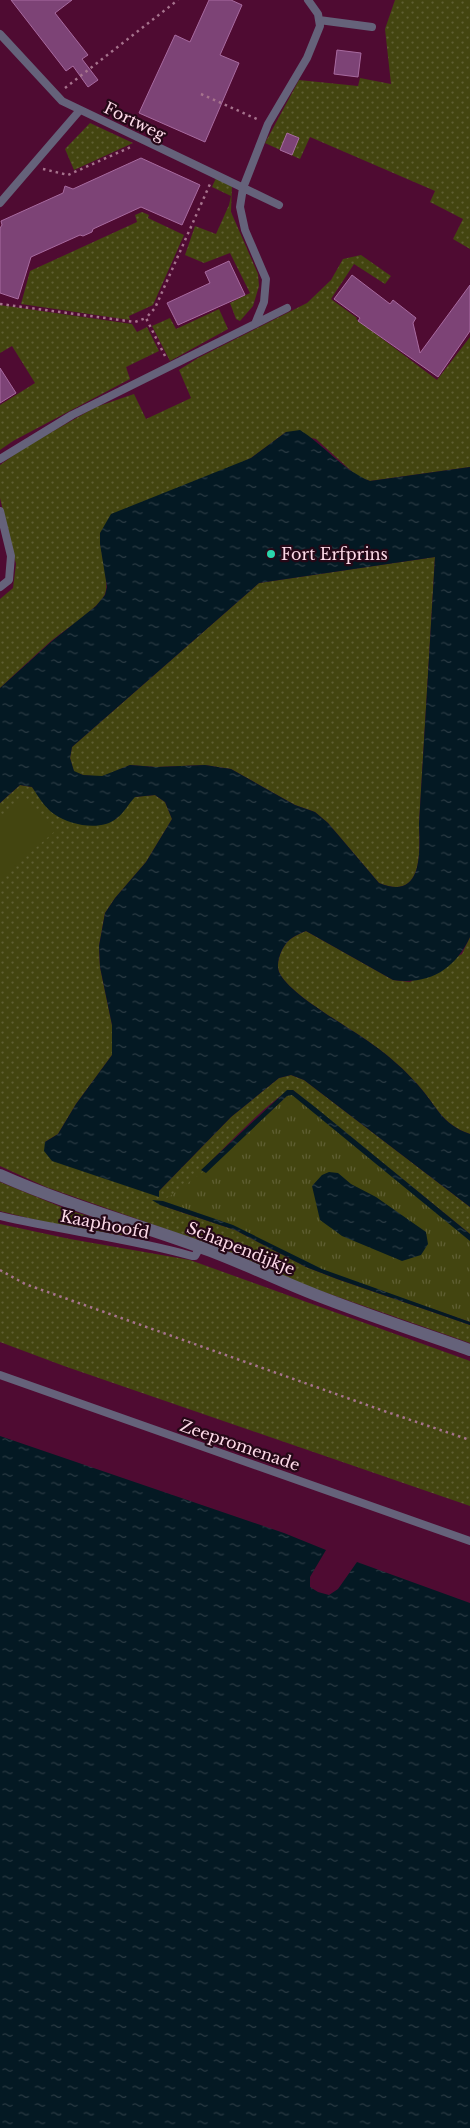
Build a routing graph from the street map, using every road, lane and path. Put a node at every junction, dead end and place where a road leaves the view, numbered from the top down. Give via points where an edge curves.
1 (178, 0) edge
2 (308, 0) edge
3 (319, 20) junction
4 (372, 27) dead end
5 (0, 34) edge
6 (201, 94) dead end
7 (56, 95) junction
8 (80, 110) junction
9 (268, 124) junction
10 (145, 141) junction
11 (31, 167) junction
12 (214, 174) junction
13 (243, 188) junction
14 (0, 203) edge
15 (279, 205) dead end
16 (0, 304) edge
17 (287, 308) dead end
18 (146, 318) junction
19 (255, 324) junction
20 (170, 366) junction
21 (0, 459) edge
22 (0, 510) edge
23 (0, 587) edge
24 (0, 1175) edge
25 (0, 1216) edge
26 (200, 1247) junction
27 (0, 1270) edge
28 (470, 1350) edge
29 (0, 1375) edge
30 (470, 1440) edge
31 (470, 1541) edge

1 - 7 path
2 - 3 lane
3 - 4 lane
3 - 9 lane via 320,26 307,58
5 - 7 lane, Fortweg
6 - 9 path
7 - 8 lane, Fortweg
8 - 10 lane, Fortweg
8 - 11 lane
9 - 13 lane
10 - 11 path via 68,175
10 - 12 lane, Fortweg
11 - 14 lane
12 - 13 lane, Fortweg
12 - 18 path via 155,308
13 - 15 lane, Fortweg
13 - 19 lane via 240,207 245,230 266,279 264,302
16 - 18 path via 135,322
17 - 19 lane
18 - 20 path
19 - 20 lane
20 - 21 lane via 72,415
22 - 23 lane via 11,556 9,580
24 - 26 street, Schapendijkje via 58,1200
25 - 26 lane, Kaaphoofd via 192,1256
26 - 28 street, Schapendijkje via 344,1306
27 - 30 path via 25,1284
29 - 31 lane, Zeepromenade

